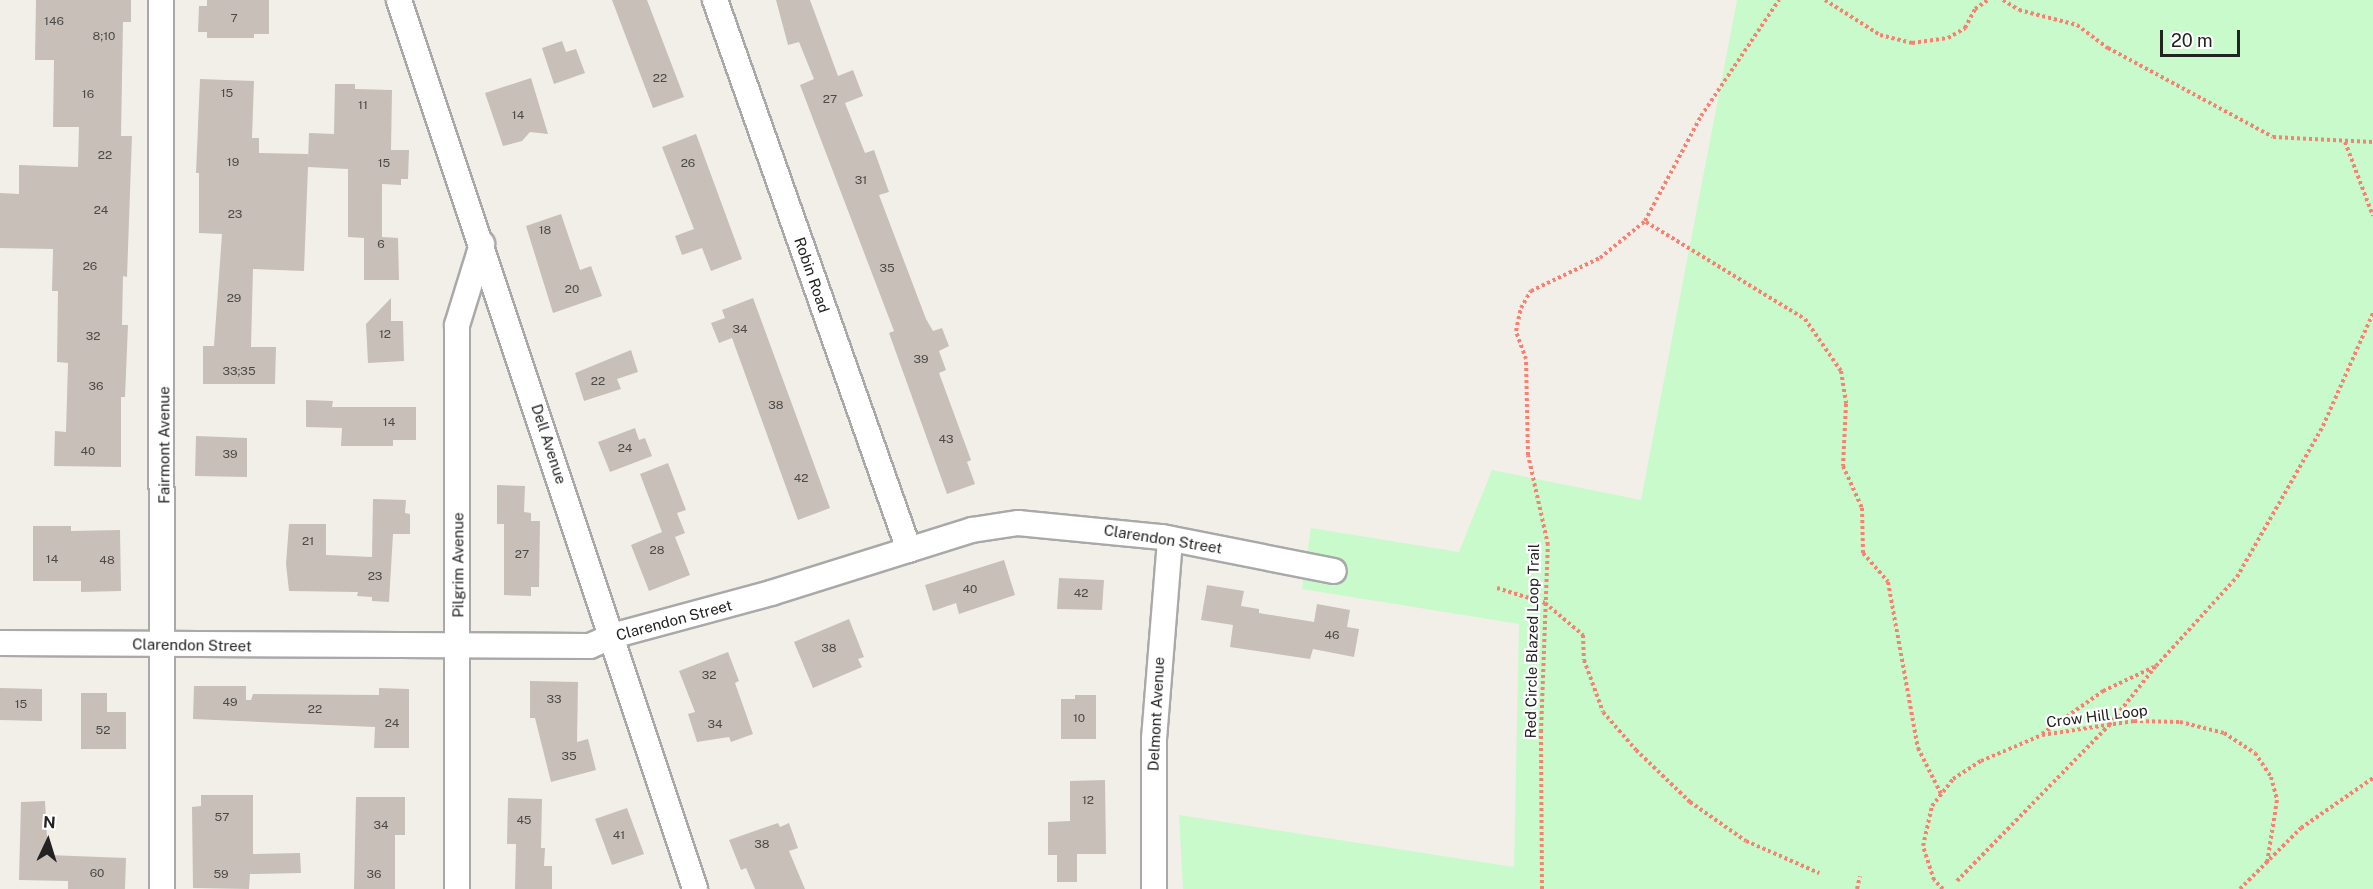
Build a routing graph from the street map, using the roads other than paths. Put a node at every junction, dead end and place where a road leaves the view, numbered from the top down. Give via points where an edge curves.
1 (161, 0) edge
2 (399, 0) edge
3 (716, 0) edge
4 (482, 244) junction
5 (1170, 539) junction
6 (909, 550) junction
7 (1334, 571) dead end
8 (612, 636) junction
9 (0, 643) edge
10 (162, 645) junction
11 (458, 648) junction
12 (162, 889) edge
13 (457, 889) edge
14 (694, 889) edge
15 (1154, 889) edge

1 - 10 street, Fairmont Avenue
2 - 4 street, Dell Avenue
3 - 6 street, Robin Road
4 - 8 street, Dell Avenue
4 - 11 street, Pilgrim Avenue via 457,325
5 - 6 street, Clarendon Street via 1017,523 972,530
5 - 7 street, Clarendon Street
5 - 15 street, Delmont Avenue via 1154,739
6 - 8 street, Clarendon Street via 737,603
8 - 11 street, Clarendon Street via 590,646 508,644
8 - 14 street, Dell Avenue
9 - 10 street, Clarendon Street
10 - 11 street, Clarendon Street
10 - 12 street, Fairmont Avenue
11 - 13 street, Pilgrim Avenue

